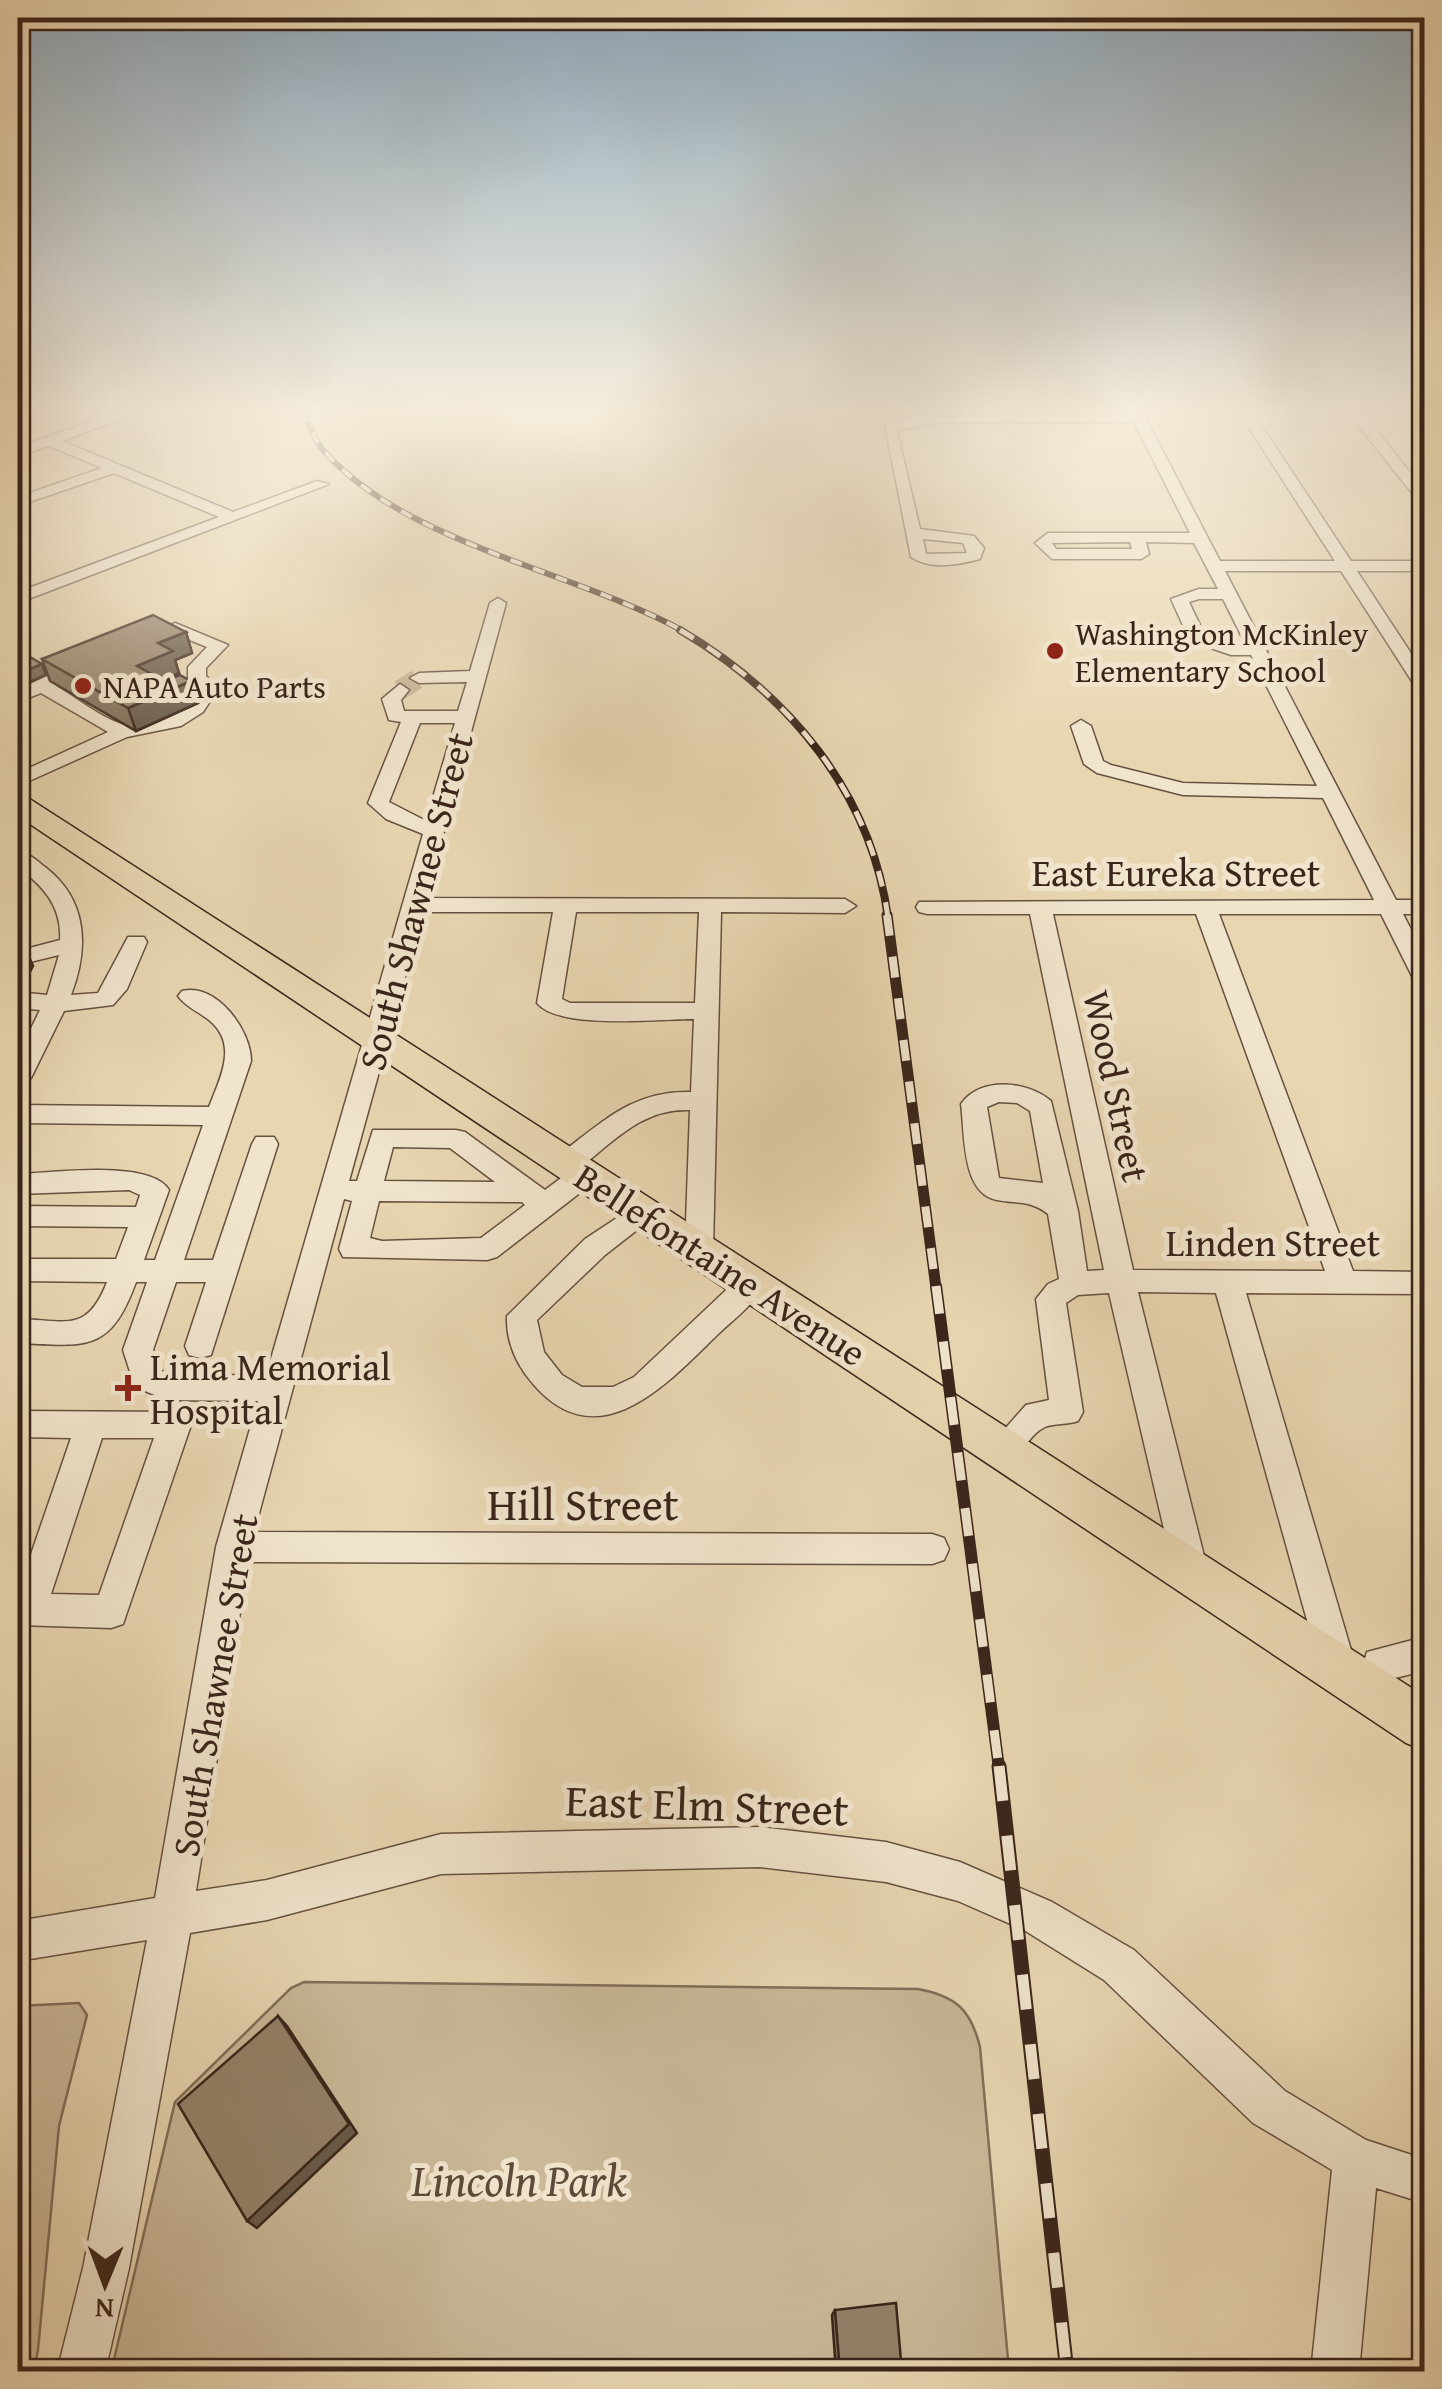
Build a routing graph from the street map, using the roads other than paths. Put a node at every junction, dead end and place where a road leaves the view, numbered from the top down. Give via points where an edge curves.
1 (218, 522) edge
2 (912, 522) edge
3 (1192, 522) edge
4 (1317, 522) edge
5 (914, 532) dead end
6 (1137, 538) junction
7 (1200, 538) junction
8 (1215, 566) junction
9 (1346, 566) junction
10 (1424, 566) edge
11 (1229, 594) junction
12 (18, 598) edge
13 (498, 603) dead end
14 (133, 644) edge
15 (1258, 650) junction
16 (96, 660) edge
17 (477, 676) junction
18 (419, 678) tunnel mouth
19 (42, 686) junction
20 (1424, 686) edge
21 (400, 690) dead end
22 (18, 697) edge
23 (414, 717) junction
24 (466, 717) junction
25 (1081, 726) dead end
26 (124, 732) junction
27 (18, 780) edge
28 (1332, 792) junction
29 (18, 804) edge
30 (434, 831) junction
31 (18, 858) edge
32 (566, 904) junction
33 (413, 905) junction
34 (710, 906) junction
35 (846, 906) dead end
36 (1391, 906) junction
37 (1424, 906) edge
38 (927, 907) dead end
39 (1040, 907) junction
40 (1205, 907) junction
41 (136, 942) dead end
42 (74, 944) junction
43 (22, 958) dead end
44 (1424, 976) edge
45 (190, 996) dead end
46 (18, 1000) edge
47 (55, 1004) junction
48 (704, 1011) junction
49 (378, 1040) junction
50 (21, 1063) edge
51 (701, 1100) junction
52 (18, 1114) edge
53 (214, 1124) junction
54 (18, 1130) edge
55 (265, 1144) dead end
56 (575, 1169) junction
57 (18, 1184) edge
58 (333, 1191) junction
59 (534, 1198) junction
60 (365, 1203) junction
61 (1064, 1211) junction
62 (641, 1212) junction
63 (18, 1216) edge
64 (146, 1218) junction
65 (699, 1250) junction
66 (18, 1270) edge
67 (127, 1271) junction
68 (164, 1271) junction
69 (224, 1271) junction
70 (1122, 1281) junction
71 (1228, 1282) junction
72 (1343, 1282) junction
73 (1424, 1283) edge
74 (750, 1284) junction
75 (1075, 1284) junction
76 (18, 1331) edge
77 (200, 1346) dead end
78 (278, 1388) junction
79 (18, 1424) edge
80 (90, 1425) junction
81 (1004, 1449) junction
82 (233, 1547) junction
83 (932, 1550) dead end
84 (1191, 1572) junction
85 (23, 1609) edge
86 (1424, 1654) edge
87 (1356, 1680) junction
88 (1424, 1725) edge
89 (172, 1918) junction
90 (18, 1942) edge
91 (1356, 2159) junction
92 (1424, 2182) edge
93 (81, 2372) edge
94 (1335, 2372) edge

1 - 12 street
2 - 5 street
3 - 7 street
4 - 9 street
6 - 6 street via 1048,538 1043,543 1052,554 1124,556 1141,554
6 - 7 street
7 - 8 street
8 - 9 street
8 - 11 street
9 - 10 street
9 - 20 street
11 - 15 street
11 - 15 street via 1180,599 1199,640
13 - 17 street, South Shawnee Street
14 - 26 street via 174,628 218,645 197,666 198,678 210,688 204,704 153,730
15 - 28 street
16 - 19 street
17 - 18 street
17 - 24 street, South Shawnee Street
19 - 22 street
19 - 26 street
21 - 23 street via 392,699 396,716
23 - 24 street
23 - 30 street via 378,803
24 - 30 street, South Shawnee Street
25 - 28 street via 1094,764 1104,769 1183,789
26 - 27 street
28 - 36 street
29 - 49 main road, Bellefontaine Avenue
30 - 33 street, South Shawnee Street
31 - 42 street via 58,891 71,916
32 - 33 street
32 - 34 street
32 - 48 street via 550,1003 566,1011
33 - 49 street, South Shawnee Street
34 - 35 street
34 - 48 street
36 - 37 street, East Eureka Street
36 - 40 street, East Eureka Street
36 - 44 street
38 - 39 street, East Eureka Street
39 - 40 street, East Eureka Street
39 - 70 street, Wood Street
40 - 72 street
41 - 47 street via 109,997
42 - 43 street
42 - 47 street
45 - 53 street via 227,1020 239,1038 238,1060
46 - 47 street
47 - 50 street
48 - 51 street
49 - 56 main road, Bellefontaine Avenue
49 - 58 street, South Shawnee Street
51 - 56 street via 638,1109
51 - 65 street
52 - 53 street
53 - 54 street
53 - 68 street
55 - 69 street
56 - 59 street
56 - 62 main road, Bellefontaine Avenue
57 - 64 street via 149,1184 155,1190
58 - 60 street
58 - 78 street, South Shawnee Street
59 - 60 street
59 - 60 street via 487,1249 390,1249 396,1236
59 - 60 street via 456,1139 382,1138
61 - 61 street via 1042,1106 1022,1096 979,1099 974,1104 986,1183 1038,1192
61 - 75 street
62 - 65 main road, Bellefontaine Avenue
62 - 74 street via 522,1316 522,1343 532,1362 579,1400 626,1397 645,1386
63 - 64 street
64 - 67 street
65 - 74 main road, Bellefontaine Avenue
66 - 67 street
67 - 68 street
67 - 76 street via 101,1325 89,1331
68 - 69 street
68 - 78 street via 138,1350 146,1378 167,1387
69 - 77 street
70 - 71 street, Linden Street
70 - 75 street, Linden Street
70 - 84 street, Wood Street
71 - 72 street, Linden Street
71 - 87 street
72 - 73 street, Linden Street
74 - 81 main road, Bellefontaine Avenue
75 - 81 street via 1051,1299 1068,1412 1038,1414
78 - 82 street, South Shawnee Street
79 - 80 street
80 - 85 street
80 - 85 street via 174,1425 111,1612
81 - 84 main road, Bellefontaine Avenue
82 - 83 street, Hill Street
82 - 89 street, South Shawnee Street
84 - 87 main road, Bellefontaine Avenue
86 - 87 street via 1380,1664
87 - 88 main road, Bellefontaine Avenue
89 - 90 street, East Elm Street
89 - 91 street, East Elm Street via 441,1854 488,1850 760,1847 886,1862 960,1882 1038,1916 1119,1965 1269,2107
89 - 93 street, South Shawnee Street
91 - 92 street, East Elm Street
91 - 94 street

